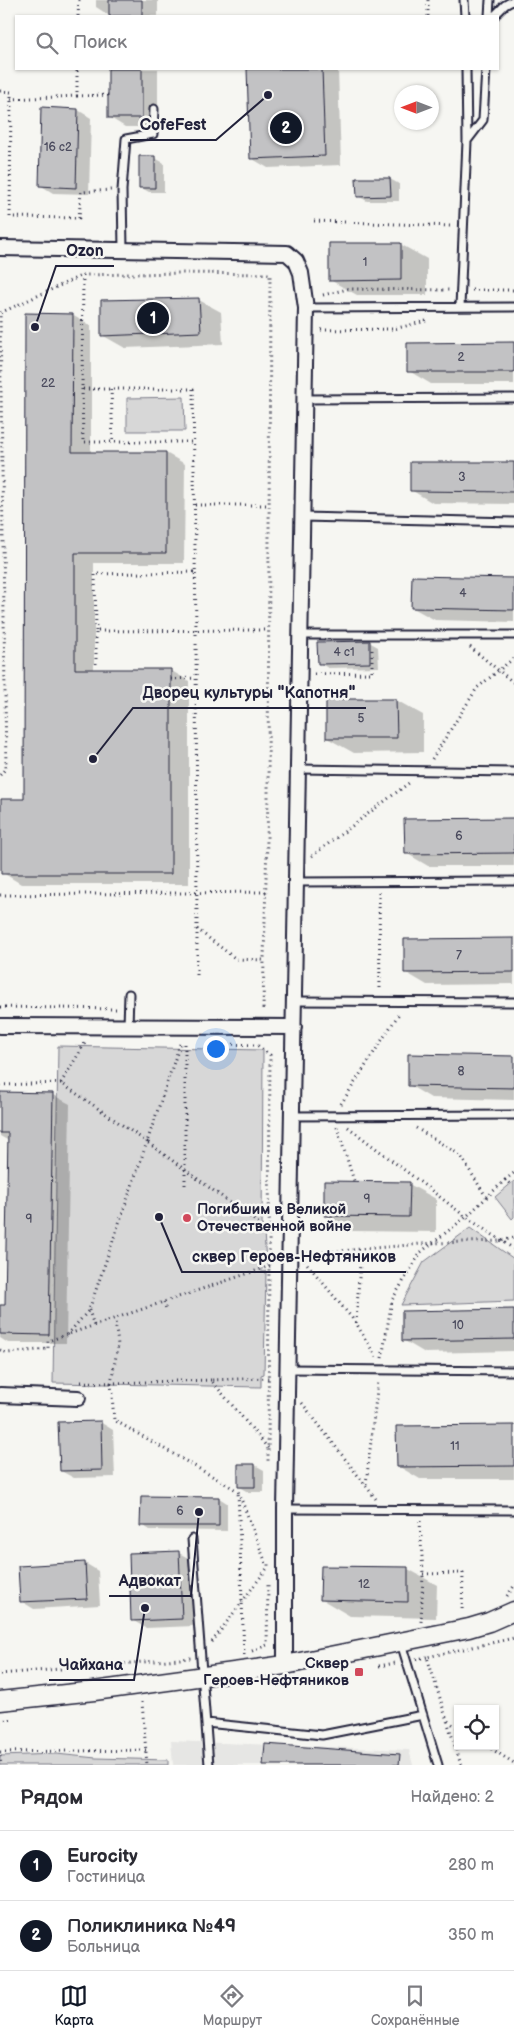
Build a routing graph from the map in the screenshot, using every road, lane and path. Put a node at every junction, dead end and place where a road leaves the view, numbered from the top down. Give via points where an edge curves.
1 (78, 0) edge
2 (428, 0) edge
3 (464, 0) edge
4 (490, 0) edge
5 (514, 0) edge
6 (78, 15) edge
7 (428, 15) edge
8 (465, 15) edge
9 (490, 15) edge
10 (495, 15) edge
11 (78, 70) edge
12 (466, 70) edge
13 (486, 70) edge
14 (0, 91) edge
15 (108, 95) dead end
16 (77, 96) junction
17 (11, 99) junction
18 (154, 109) dead end
19 (467, 141) junction
20 (122, 190) junction
21 (314, 221) dead end
22 (452, 234) dead end
23 (0, 248) edge
24 (123, 250) junction
25 (83, 275) junction
26 (447, 283) dead end
27 (444, 290) junction
28 (460, 290) junction
29 (514, 290) edge
30 (306, 303) junction
31 (514, 307) edge
32 (460, 308) junction
33 (432, 319) dead end
34 (314, 330) dead end
35 (82, 389) junction
36 (112, 389) junction
37 (514, 398) edge
38 (305, 399) junction
39 (113, 442) junction
40 (194, 442) junction
41 (194, 504) junction
42 (269, 504) junction
43 (303, 517) junction
44 (514, 522) edge
45 (195, 572) junction
46 (268, 630) junction
47 (96, 631) junction
48 (196, 631) junction
49 (301, 635) junction
50 (372, 635) junction
51 (454, 635) junction
52 (514, 635) edge
53 (96, 664) dead end
54 (310, 674) dead end
55 (196, 678) junction
56 (171, 679) dead end
57 (514, 684) edge
58 (299, 769) junction
59 (514, 772) edge
60 (0, 775) edge
61 (514, 881) edge
62 (296, 882) junction
63 (379, 882) junction
64 (266, 892) junction
65 (197, 894) junction
66 (0, 895) edge
67 (197, 929) junction
68 (264, 960) junction
69 (197, 977) dead end
70 (129, 994) dead end
71 (294, 1000) junction
72 (380, 1001) junction
73 (406, 1001) junction
74 (514, 1002) edge
75 (0, 1007) edge
76 (129, 1009) junction
77 (254, 1010) dead end
78 (0, 1026) edge
79 (128, 1026) junction
80 (294, 1027) junction
81 (76, 1042) dead end
82 (85, 1042) junction
83 (94, 1043) dead end
84 (170, 1044) dead end
85 (180, 1044) junction
86 (184, 1044) junction
87 (189, 1044) dead end
88 (218, 1044) dead end
89 (61, 1083) junction
90 (0, 1085) edge
91 (514, 1115) edge
92 (292, 1116) junction
93 (333, 1116) junction
94 (398, 1116) junction
95 (147, 1142) junction
96 (184, 1170) junction
97 (514, 1173) edge
98 (505, 1180) junction
99 (354, 1182) dead end
100 (510, 1184) dead end
101 (184, 1189) dead end
102 (487, 1198) junction
103 (466, 1217) junction
104 (270, 1231) junction
105 (514, 1238) edge
106 (500, 1241) junction
107 (433, 1243) junction
108 (361, 1249) junction
109 (514, 1249) edge
110 (270, 1266) junction
111 (164, 1302) junction
112 (166, 1309) dead end
113 (89, 1310) junction
114 (115, 1318) junction
115 (356, 1323) junction
116 (94, 1326) junction
117 (67, 1334) junction
118 (0, 1350) edge
119 (288, 1369) junction
120 (380, 1369) junction
121 (514, 1371) edge
122 (269, 1378) junction
123 (211, 1380) junction
124 (111, 1383) junction
125 (0, 1395) edge
126 (296, 1396) dead end
127 (78, 1398) dead end
128 (268, 1448) junction
129 (268, 1468) dead end
130 (366, 1485) junction
131 (238, 1491) junction
132 (285, 1509) junction
133 (384, 1510) junction
134 (420, 1510) junction
135 (514, 1510) edge
136 (192, 1539) dead end
137 (268, 1557) dead end
138 (268, 1567) junction
139 (423, 1574) junction
140 (514, 1586) edge
141 (242, 1601) junction
142 (509, 1604) edge
143 (462, 1622) dead end
144 (421, 1629) dead end
145 (514, 1638) edge
146 (401, 1642) junction
147 (236, 1654) dead end
148 (244, 1654) junction
149 (201, 1657) junction
150 (285, 1665) junction
151 (0, 1674) edge
152 (202, 1676) junction
153 (0, 1701) edge
154 (142, 1702) dead end
155 (423, 1715) junction
156 (448, 1721) junction
157 (206, 1723) junction
158 (454, 1725) edge
159 (146, 1750) junction
160 (493, 1750) edge
161 (0, 1752) edge
162 (0, 1756) edge
163 (514, 1763) edge
164 (2, 1765) edge
165 (147, 1765) edge
166 (209, 1765) edge
167 (438, 1765) edge
168 (461, 1765) edge

1 - 6 path
2 - 7 path
3 - 8 lane
4 - 9 lane
5 - 10 lane
11 - 16 path
12 - 19 lane
13 - 19 lane via 483,120
14 - 17 path via 11,92
15 - 16 path
16 - 17 path
17 - 20 path via 10,217 79,218 82,192
18 - 20 lane via 153,134 126,139
19 - 28 lane
20 - 24 lane
21 - 22 path via 452,226
23 - 24 street
24 - 30 street via 287,253 296,261 301,273
25 - 35 path
25 - 42 path via 270,274
25 - 60 path via 0,313 6,768
26 - 27 path
27 - 28 path
27 - 30 path via 348,289
28 - 29 path
28 - 32 lane
30 - 32 lane
30 - 38 street
31 - 32 lane
33 - 34 path via 394,330
35 - 36 path
35 - 39 path via 83,442
36 - 39 path
36 - 40 path via 193,389
37 - 38 lane
38 - 43 street
39 - 40 path
40 - 41 path
41 - 42 path
41 - 45 path
42 - 46 path
43 - 44 lane
43 - 49 street
45 - 47 path via 95,574
45 - 48 path
46 - 48 path
46 - 64 path
47 - 48 path
47 - 53 path
48 - 55 path
49 - 50 lane
49 - 58 street
50 - 51 lane
50 - 54 path via 372,673
51 - 52 lane
51 - 57 path
55 - 56 path
55 - 65 path
58 - 59 lane
58 - 62 street
61 - 63 lane
62 - 63 lane
62 - 71 street
63 - 72 path
64 - 65 path
64 - 68 path
65 - 66 path
65 - 67 path
67 - 68 path via 236,959
67 - 69 path
68 - 77 path via 263,1010
70 - 76 lane
71 - 72 lane
71 - 80 street
72 - 73 lane
73 - 74 lane
73 - 93 path
75 - 76 path
76 - 79 lane
78 - 79 street
79 - 80 street
80 - 92 street
81 - 82 path
82 - 83 path
82 - 89 path
84 - 85 path
85 - 86 path
85 - 95 path
86 - 87 path
86 - 96 path
88 - 104 path via 257,1044 270,1055
89 - 90 path
89 - 95 path
91 - 94 lane
92 - 93 lane
92 - 119 street
93 - 94 lane
93 - 99 path
93 - 103 path
94 - 102 path via 460,1156
95 - 96 path
95 - 113 path
96 - 101 path
96 - 104 path
97 - 98 path
98 - 100 path
98 - 102 path
102 - 103 path
103 - 106 path
103 - 107 path
104 - 110 path
105 - 106 path
106 - 107 path
106 - 109 path
107 - 108 path
107 - 115 path via 421,1252 392,1300 380,1366
108 - 115 path
108 - 115 path via 299,1254
110 - 111 path
110 - 122 path
111 - 112 path
111 - 114 path
113 - 116 path
113 - 117 path
114 - 116 path
114 - 124 path via 118,1344
116 - 117 path
117 - 118 path via 48,1341 48,1349 8,1353
119 - 120 lane
119 - 132 street
120 - 121 lane
120 - 130 path
122 - 123 path
122 - 128 path
123 - 124 path
123 - 128 path
124 - 131 path via 114,1420
125 - 127 street
126 - 130 path
128 - 129 path
130 - 133 path
131 - 138 path
131 - 141 path
132 - 133 lane
132 - 150 street
133 - 134 lane
134 - 135 lane
134 - 139 path
136 - 149 lane
137 - 138 path
138 - 141 path
138 - 148 path via 267,1645
139 - 143 path via 463,1572
139 - 144 path
140 - 142 path
141 - 148 path
141 - 149 path
142 - 146 street via 489,1622
145 - 156 path via 427,1656
146 - 150 street
146 - 155 lane
147 - 148 path
149 - 151 path
149 - 152 lane
150 - 152 street
152 - 153 street
152 - 157 lane
154 - 159 path
155 - 157 lane via 322,1735
155 - 167 lane
156 - 158 path
156 - 168 path
157 - 166 lane
159 - 161 path
159 - 165 path
160 - 163 path
162 - 164 path

